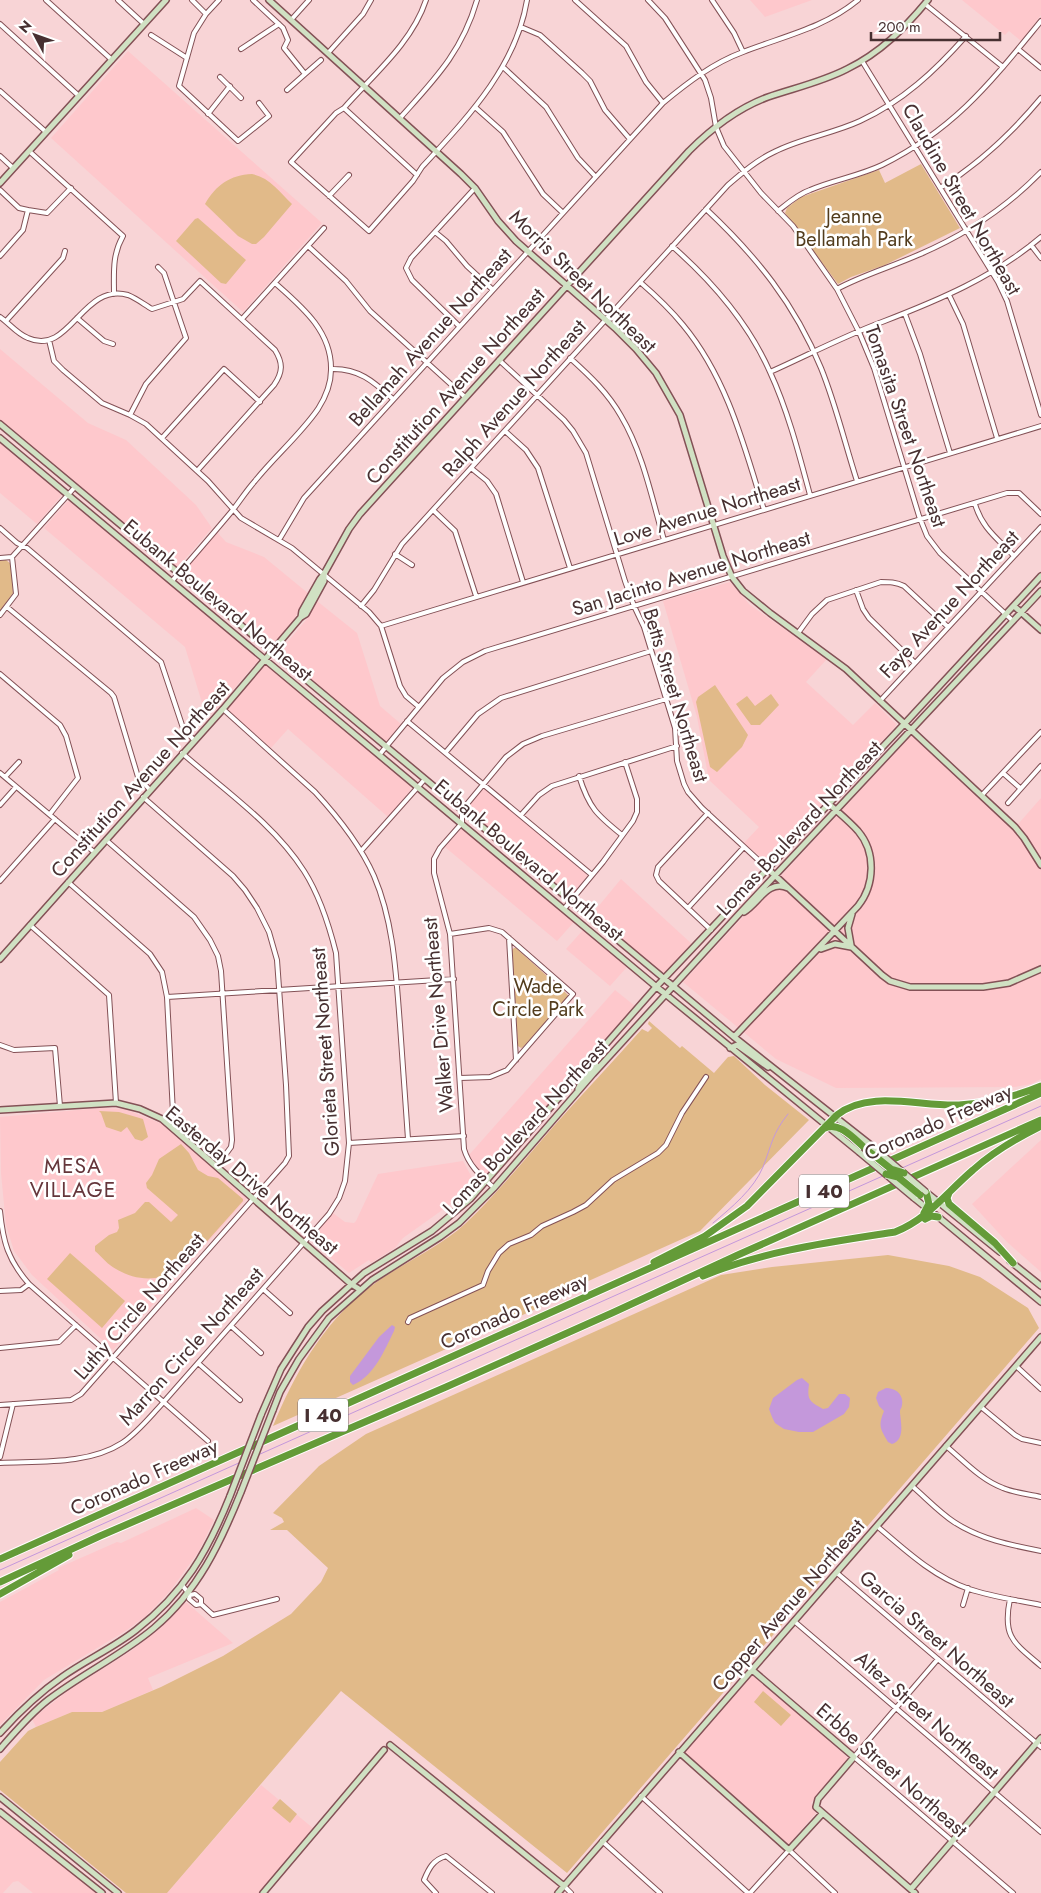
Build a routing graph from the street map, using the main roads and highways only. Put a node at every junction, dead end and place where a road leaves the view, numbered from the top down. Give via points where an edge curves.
1 (166, 0) edge
2 (269, 0) edge
3 (927, 2) edge
4 (0, 183) edge
5 (566, 286) junction
6 (0, 424) edge
7 (0, 438) edge
8 (18, 440) junction
9 (12, 448) junction
10 (133, 535) junction
11 (126, 543) junction
12 (1041, 576) edge
13 (1041, 591) edge
14 (1014, 606) junction
15 (220, 609) junction
16 (1021, 612) junction
17 (214, 616) junction
18 (1041, 630) edge
19 (272, 652) junction
20 (265, 660) junction
21 (312, 685) junction
22 (305, 692) junction
23 (904, 724) junction
24 (912, 730) junction
25 (829, 804) junction
26 (836, 811) junction
27 (519, 858) junction
28 (1041, 865) edge
29 (513, 866) junction
30 (768, 869) junction
31 (775, 876) junction
32 (792, 891) junction
33 (854, 911) junction
34 (739, 914) junction
35 (835, 931) junction
36 (853, 947) junction
37 (816, 951) junction
38 (0, 959) edge
39 (1041, 969) edge
40 (664, 979) junction
41 (673, 986) junction
42 (656, 987) junction
43 (666, 994) junction
44 (734, 1037) junction
45 (730, 1048) junction
46 (593, 1059) junction
47 (778, 1071) junction
48 (1041, 1086) edge
49 (577, 1092) junction
50 (1041, 1093) edge
51 (0, 1110) edge
52 (829, 1111) joint
53 (837, 1118) junction
54 (1041, 1120) edge
55 (1041, 1126) edge
56 (825, 1128) junction
57 (839, 1135) junction
58 (866, 1149) junction
59 (904, 1173) joint
60 (886, 1174) joint
61 (951, 1190) junction
62 (920, 1195) junction
63 (940, 1200) junction
64 (930, 1211) junction
65 (1013, 1263) junction
66 (351, 1284) junction
67 (1041, 1286) edge
68 (607, 1287) junction
69 (359, 1289) junction
70 (1041, 1302) edge
71 (612, 1313) junction
72 (1041, 1337) edge
73 (100, 1536) junction
74 (0, 1557) edge
75 (0, 1582) edge
76 (0, 1594) edge
77 (752, 1669) junction
78 (0, 1733) edge
79 (1041, 1738) edge
80 (390, 1745) dead end
81 (1039, 1745) edge
82 (0, 1748) edge
83 (384, 1750) dead end
84 (679, 1752) junction
85 (0, 1797) edge
86 (0, 1812) edge
87 (822, 1814) junction
88 (564, 1886) junction
89 (913, 1891) edge
90 (102, 1893) edge
91 (118, 1893) edge
92 (263, 1893) edge
93 (558, 1893) edge

1 - 4 main road
2 - 5 main road, Morris Street Northeast via 475,188 498,220
3 - 5 main road, Constitution Avenue Northeast via 896,35 862,61 831,76 766,98 716,127 689,150
5 - 19 main road, Constitution Avenue Northeast via 360,514 324,574 324,581 306,614
5 - 23 main road, Morris Street Northeast via 636,349 680,415 732,577 752,599 846,669
6 - 8 main road, Eubank Boulevard Northeast
7 - 9 main road, Eubank Boulevard Northeast
8 - 9 main road
8 - 10 main road, Eubank Boulevard Northeast
9 - 11 main road, Eubank Boulevard Northeast
10 - 11 main road
10 - 15 main road, Eubank Boulevard Northeast
11 - 17 main road, Eubank Boulevard Northeast
12 - 14 main road, Lomas Boulevard Northeast
13 - 16 main road, Lomas Boulevard Northeast
14 - 16 main road
14 - 23 main road, Lomas Boulevard Northeast
15 - 17 main road
15 - 19 main road, Eubank Boulevard Northeast
16 - 18 main road
16 - 24 main road, Lomas Boulevard Northeast
17 - 20 main road, Eubank Boulevard Northeast
19 - 20 main road, Constitution Avenue Northeast
19 - 21 main road, Eubank Boulevard Northeast
20 - 22 main road, Eubank Boulevard Northeast
20 - 38 main road, Constitution Avenue Northeast
21 - 22 main road
21 - 27 main road, Eubank Boulevard Northeast
22 - 29 main road, Eubank Boulevard Northeast
23 - 24 main road, Morris Street Northeast
23 - 25 main road, Lomas Boulevard Northeast
24 - 26 main road, Lomas Boulevard Northeast
24 - 28 main road, Morris Street Northeast via 1021,834
25 - 26 main road
25 - 30 main road, Lomas Boulevard Northeast
26 - 31 main road, Lomas Boulevard Northeast
26 - 33 main road via 860,834 871,859 868,888
27 - 29 main road
27 - 40 main road, Eubank Boulevard Northeast
29 - 42 main road, Eubank Boulevard Northeast
30 - 31 main road
30 - 40 main road, Lomas Boulevard Northeast
31 - 32 main road
31 - 34 main road, Lomas Boulevard Northeast
32 - 34 main road via 773,886
32 - 35 main road
33 - 35 main road
33 - 36 main road via 848,928
34 - 41 main road, Lomas Boulevard Northeast
35 - 36 main road
35 - 37 main road
36 - 37 main road via 835,944
36 - 39 main road via 890,981 910,987 999,985
37 - 44 main road
40 - 41 main road, Eubank Boulevard Northeast
40 - 42 main road, Lomas Boulevard Northeast
41 - 43 main road, Lomas Boulevard Northeast
41 - 44 main road, Eubank Boulevard Northeast
42 - 43 main road, Eubank Boulevard Northeast
42 - 46 main road, Lomas Boulevard Northeast
43 - 45 main road, Eubank Boulevard Northeast
43 - 49 main road, Lomas Boulevard Northeast
44 - 47 main road, Eubank Boulevard Northeast
45 - 47 main road via 737,1045
45 - 56 main road, Eubank Boulevard Northeast
46 - 49 main road via 596,1065 580,1083
46 - 66 main road, Lomas Boulevard Northeast via 470,1199 432,1230
47 - 52 main road, Eubank Boulevard Northeast
48 - 53 highway via 1013,1096 966,1104 932,1105 880,1100 852,1106
49 - 69 main road, Lomas Boulevard Northeast via 494,1188 459,1223
50 - 68 highway, Coronado Freeway / I 40
51 - 66 main road, Easterday Drive Northeast via 116,1103 140,1108 169,1124
52 - 53 highway
53 - 56 highway
53 - 57 highway
53 - 58 highway
54 - 71 highway, Coronado Freeway / I 40
55 - 61 highway via 992,1155
56 - 57 main road, Eubank Boulevard Northeast
56 - 68 highway via 760,1194 731,1218 705,1236
57 - 58 main road, Eubank Boulevard Northeast
58 - 59 highway, bridge via 891,1169
58 - 60 main road, Eubank Boulevard Northeast, bridge
59 - 62 main road, bridge
60 - 62 highway, bridge via 900,1179
61 - 63 highway
61 - 65 highway via 947,1196 949,1204 995,1243
62 - 63 main road
62 - 64 highway
63 - 64 highway
63 - 65 main road
64 - 70 main road
64 - 71 highway via 913,1227 735,1264
65 - 67 main road
66 - 69 main road, Easterday Drive Northeast
66 - 78 main road, Lomas Boulevard Northeast, bridge via 322,1311 293,1349 272,1387 212,1539 182,1585 135,1631 63,1676 38,1695
68 - 74 highway, Coronado Freeway / I 40
69 - 82 main road, Lomas Boulevard Northeast, bridge via 316,1334 290,1374 223,1536 189,1594 140,1639 46,1701
71 - 73 highway, Coronado Freeway / I 40
72 - 77 main road, Copper Avenue Northeast
73 - 75 highway, Coronado Freeway / I 40
73 - 76 highway
77 - 84 main road, Copper Avenue Northeast
77 - 87 main road, Erbbe Street Northeast via 854,1757 817,1802 816,1807
79 - 81 main road
80 - 88 main road
81 - 89 main road via 952,1841
83 - 92 main road
84 - 87 main road via 789,1850
84 - 88 main road, Copper Avenue Northeast
85 - 91 main road
86 - 90 main road
87 - 89 main road
88 - 93 main road, Copper Avenue Northeast

